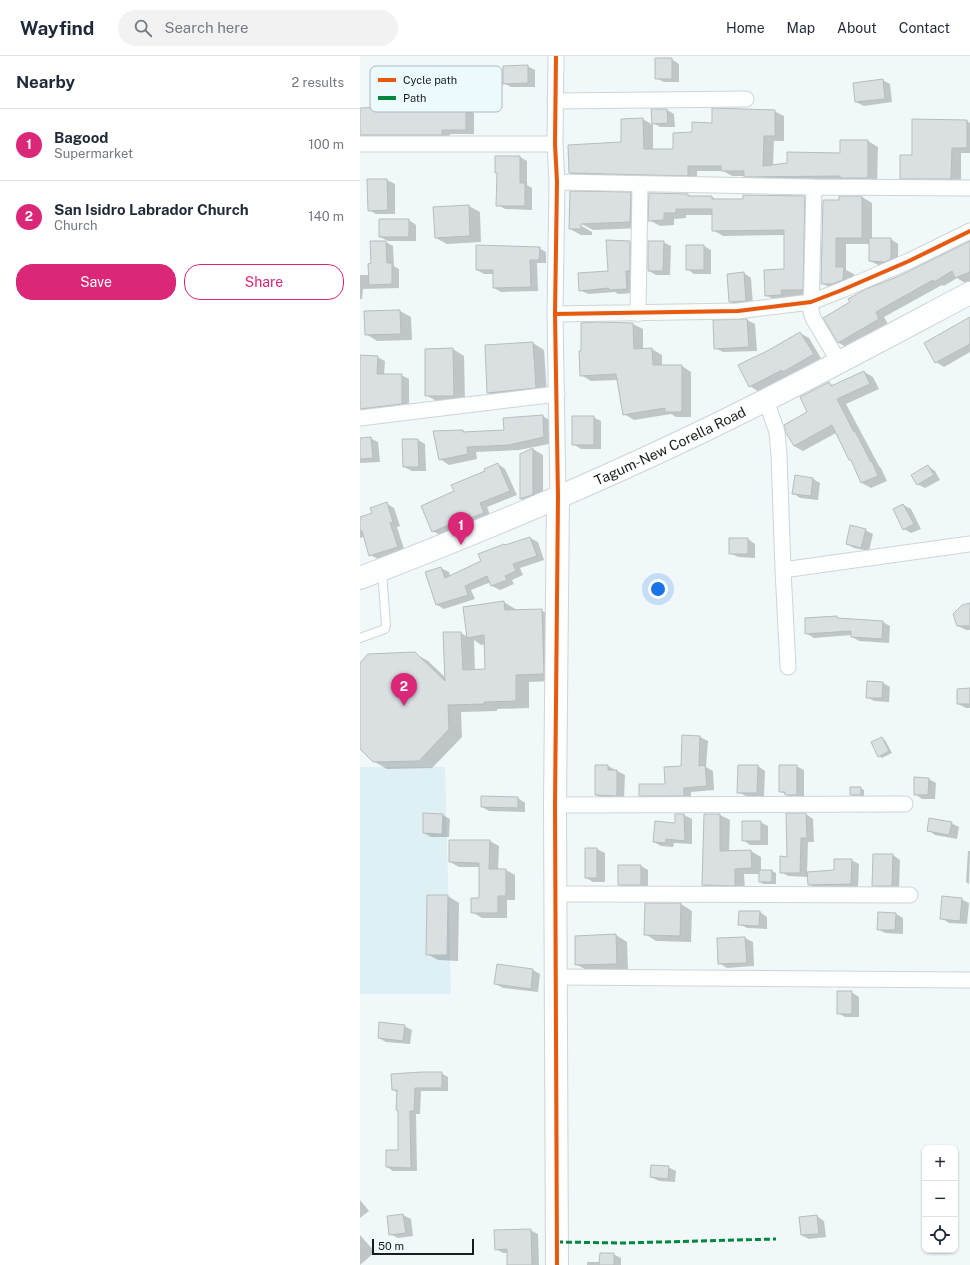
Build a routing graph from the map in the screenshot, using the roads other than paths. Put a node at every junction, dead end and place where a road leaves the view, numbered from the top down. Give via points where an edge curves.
1 (556, 56) edge
2 (746, 99) dead end
3 (555, 101) junction
4 (360, 144) edge
5 (555, 144) junction
6 (557, 182) junction
7 (640, 184) junction
8 (814, 187) junction
9 (970, 188) edge
10 (970, 231) edge
11 (970, 293) edge
12 (811, 302) junction
13 (555, 314) junction
14 (638, 314) junction
15 (838, 362) junction
16 (556, 394) junction
17 (766, 400) junction
18 (360, 418) edge
19 (558, 497) junction
20 (970, 544) edge
21 (382, 570) junction
22 (782, 570) junction
23 (360, 578) edge
24 (360, 638) edge
25 (788, 667) dead end
26 (905, 804) dead end
27 (555, 805) junction
28 (555, 894) junction
29 (910, 896) dead end
30 (556, 977) junction
31 (970, 980) edge
32 (557, 1265) edge

1 - 3 street
2 - 3 street
3 - 5 street
4 - 5 street
5 - 6 street
6 - 7 street
6 - 13 street
7 - 8 street
7 - 14 street
8 - 9 street
8 - 12 street
10 - 12 street via 909,261
11 - 15 street, Tagum-New Corella Road
12 - 14 street via 738,311
12 - 15 street via 813,318
13 - 14 street
13 - 16 street
15 - 17 street, Tagum-New Corella Road
16 - 18 street
16 - 19 street
17 - 19 street, Tagum-New Corella Road
17 - 22 street via 777,432
19 - 21 street, Tagum-New Corella Road
19 - 27 street
20 - 22 street
21 - 23 street, Tagum-New Corella Road
21 - 24 lane via 386,626 385,629
22 - 25 street
26 - 27 street
27 - 28 street
28 - 29 street
28 - 30 street
30 - 31 street
30 - 32 street

